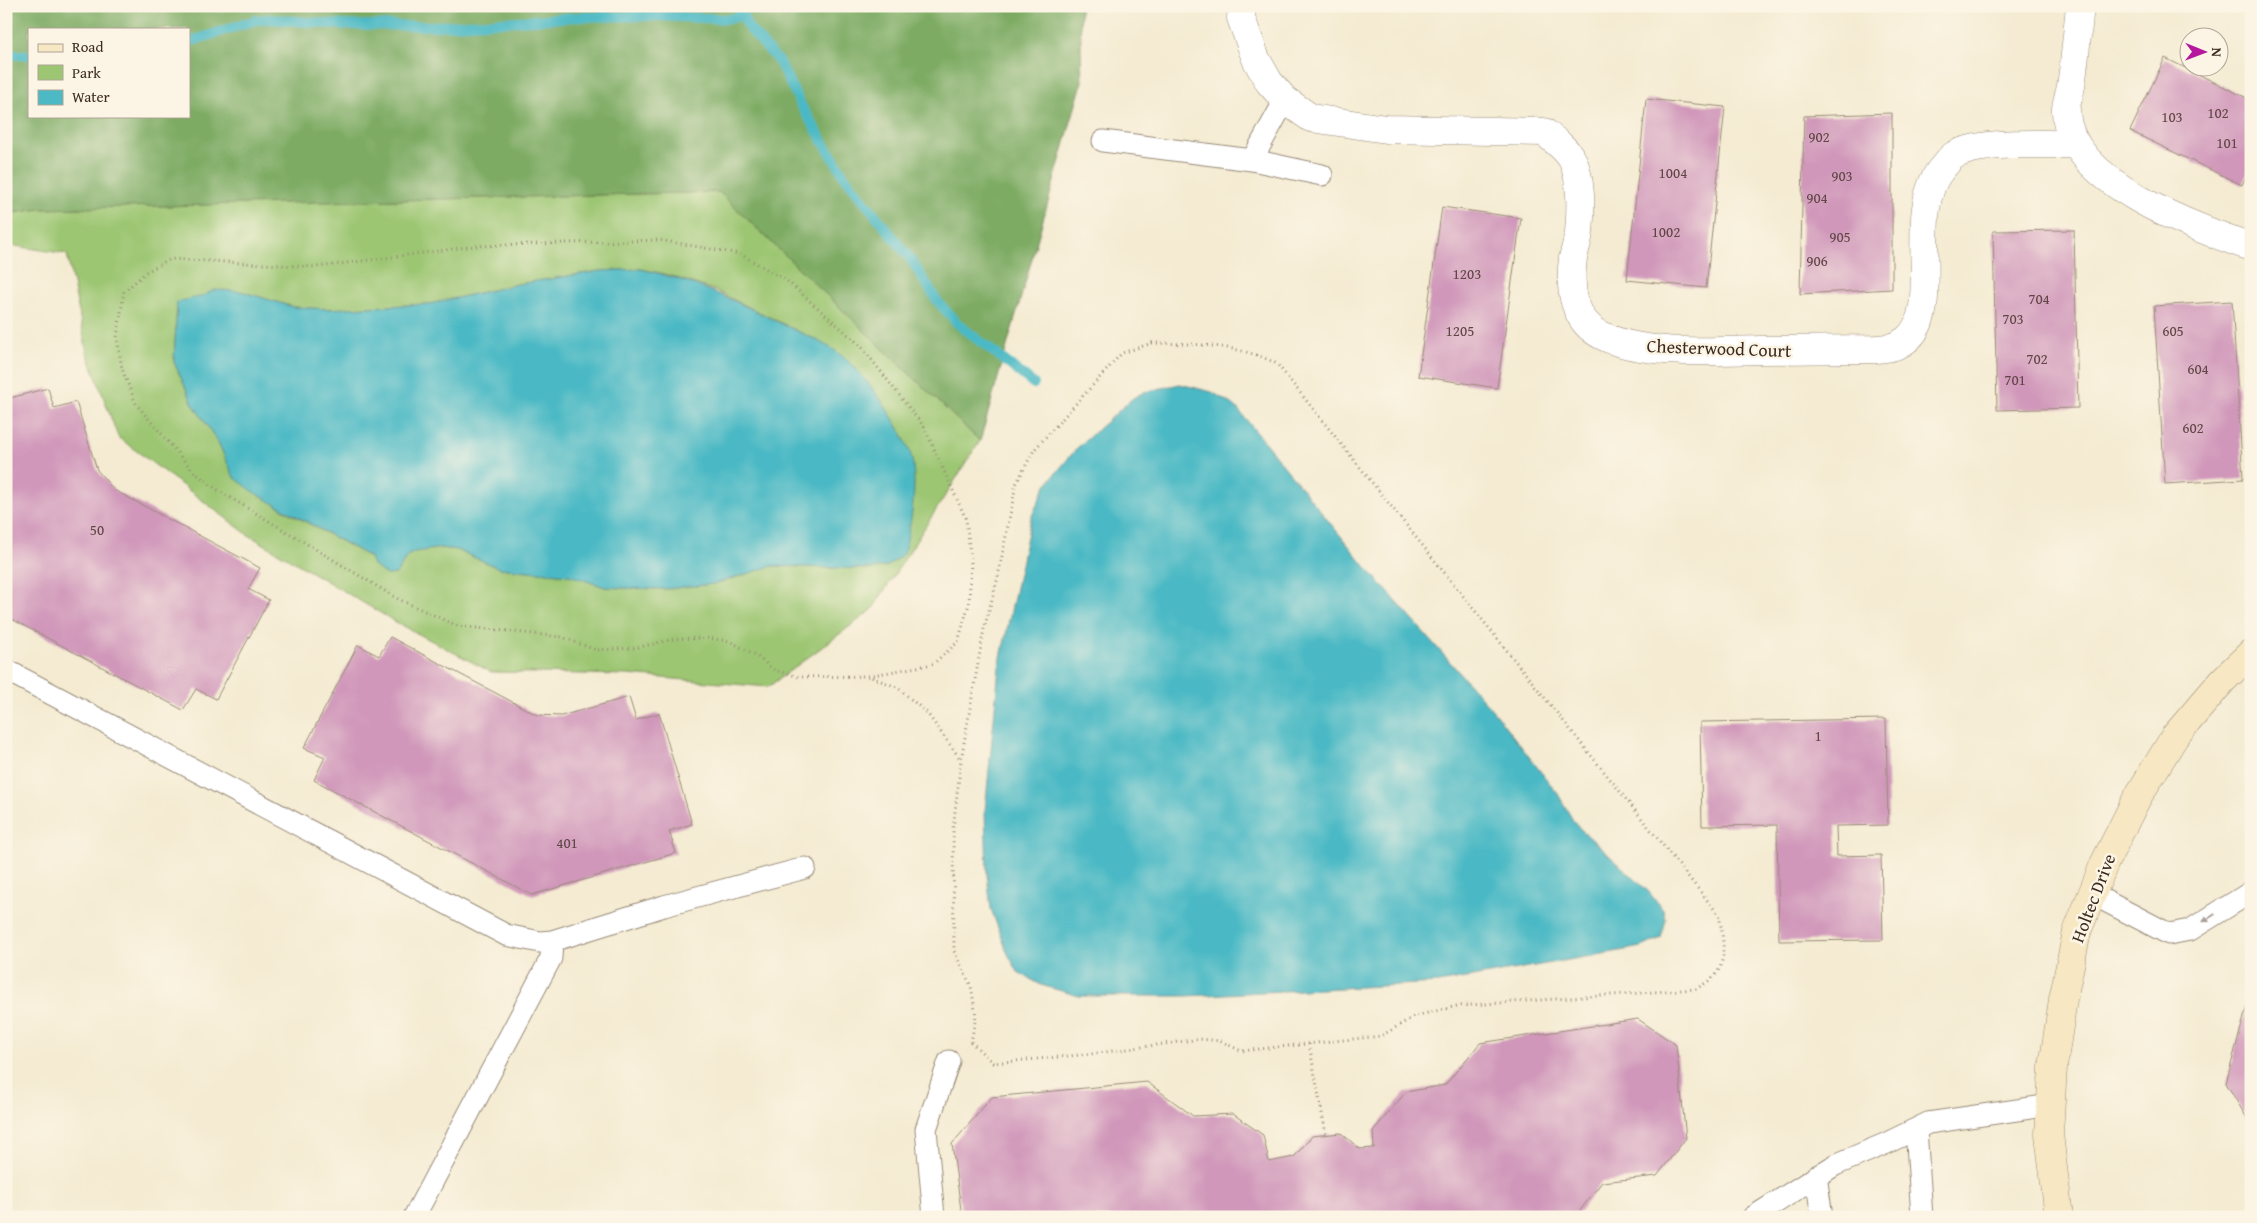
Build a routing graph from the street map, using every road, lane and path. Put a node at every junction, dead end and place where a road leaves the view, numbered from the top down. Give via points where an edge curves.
1 (1242, 6) edge
2 (2080, 6) edge
3 (1285, 100) junction
4 (1103, 140) dead end
5 (2073, 144) junction
6 (1252, 160) junction
7 (1322, 175) dead end
8 (2251, 247) edge
9 (2251, 653) edge
10 (6, 670) edge
11 (868, 676) junction
12 (962, 760) junction
13 (805, 868) dead end
14 (2251, 892) edge
15 (2092, 894) junction
16 (552, 941) junction
17 (1308, 1044) junction
18 (949, 1061) dead end
19 (2051, 1105) junction
20 (1916, 1129) junction
21 (1326, 1134) dead end
22 (1816, 1176) junction
23 (414, 1217) edge
24 (934, 1217) edge
25 (1753, 1217) edge
26 (1822, 1217) edge
27 (1922, 1217) edge
28 (2058, 1217) edge

1 - 3 street, Chesterwood Court via 1242,18 1256,59
2 - 5 street via 2065,112
3 - 5 street, Chesterwood Court via 1311,118 1358,127 1544,132 1572,159 1580,182 1579,233 1572,284 1574,305 1585,323 1602,336 1626,344 1681,350 1894,347 1907,340 1917,326 1923,308 1925,204 1933,177 1952,157 1976,147
3 - 6 lane
4 - 6 lane
5 - 8 street via 2096,170 2137,198 2210,233
6 - 7 lane
9 - 15 street, Holtec Drive via 2175,736 2137,798
10 - 16 lane via 506,935 540,942
11 - 11 path via 799,677 774,670 754,654 728,641 707,638 674,639 635,648 596,650 562,636 458,626 398,599 216,489 193,471 136,404 125,378 117,337 124,292 146,272 172,259 317,267 475,246 659,240 740,254 786,280 861,346 924,427 966,519 971,563 970,604 958,642 934,664
11 - 12 path via 897,687 927,713
12 - 17 path via 953,829 954,951 971,986 976,1016 971,1042 994,1062 1091,1054 1200,1039 1221,1041 1242,1051
12 - 17 path via 984,629 1016,484 1034,450 1122,353 1152,343 1181,344 1259,354 1277,364 1719,915 1723,938 1716,974 1696,989 1457,1006 1416,1016 1381,1036
13 - 16 lane via 664,906
14 -> 15 lane via 2190,930 2169,934
15 - 19 street, Holtec Drive via 2077,932 2063,999
16 - 23 lane via 551,958
17 - 21 path
18 - 24 lane via 926,1130
19 - 20 lane via 1928,1123
19 - 28 street, Holtec Drive via 2049,1134
20 - 22 lane
20 - 27 lane
22 - 25 lane
22 - 26 lane

